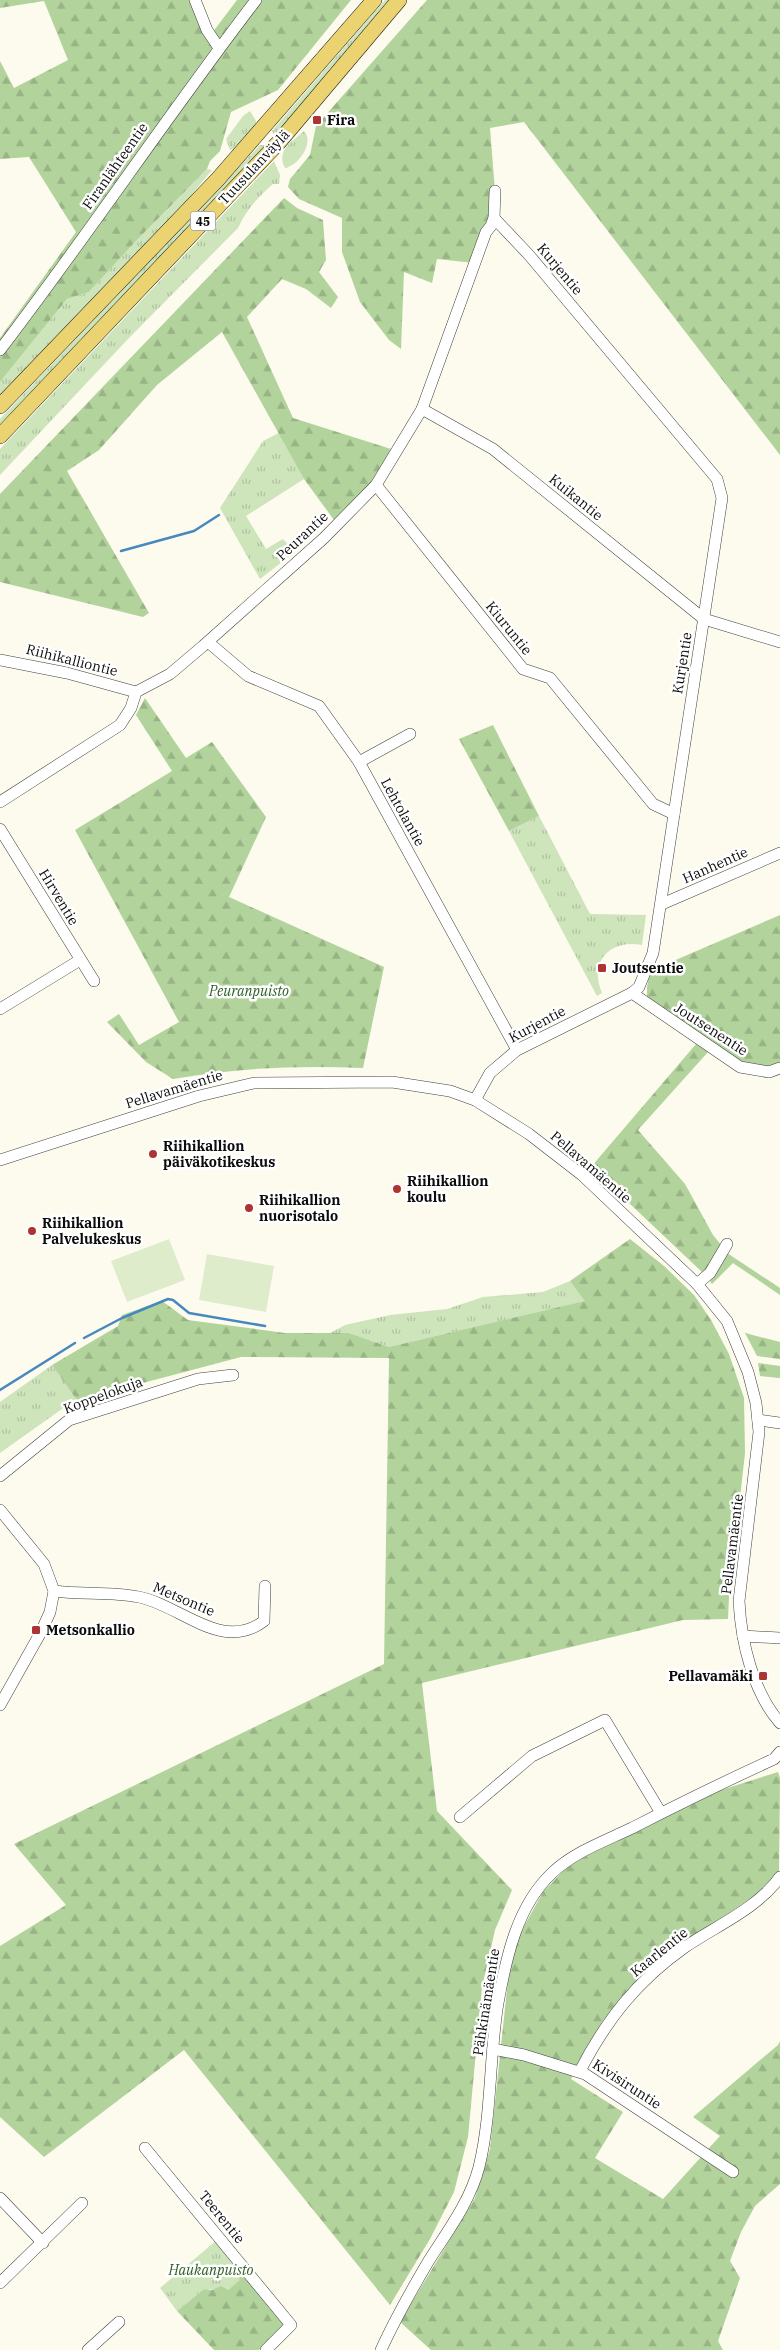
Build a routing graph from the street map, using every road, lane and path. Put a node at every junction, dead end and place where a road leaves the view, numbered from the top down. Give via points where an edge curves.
1 (195, 0) edge
2 (256, 0) edge
3 (374, 0) edge
4 (399, 0) edge
5 (219, 48) junction
6 (495, 191) dead end
7 (494, 218) junction
8 (0, 350) edge
9 (0, 406) edge
10 (422, 410) junction
11 (0, 436) edge
12 (376, 485) junction
13 (704, 619) junction
14 (208, 642) junction
15 (780, 642) edge
16 (0, 660) edge
17 (136, 692) junction
18 (410, 734) dead end
19 (358, 762) junction
20 (0, 802) edge
21 (674, 814) junction
22 (0, 829) edge
23 (780, 853) edge
24 (662, 904) junction
25 (80, 960) junction
26 (94, 981) dead end
27 (632, 993) junction
28 (0, 1009) edge
29 (516, 1050) junction
30 (780, 1068) edge
31 (476, 1100) junction
32 (0, 1160) edge
33 (727, 1244) dead end
34 (697, 1284) junction
35 (232, 1375) dead end
36 (758, 1420) junction
37 (780, 1423) edge
38 (0, 1476) edge
39 (0, 1510) edge
40 (265, 1586) dead end
41 (54, 1591) junction
42 (743, 1636) junction
43 (780, 1638) edge
44 (0, 1705) edge
45 (780, 1723) edge
46 (779, 1755) edge
47 (660, 1813) junction
48 (460, 1817) dead end
49 (780, 1877) edge
50 (493, 2049) junction
51 (580, 2071) junction
52 (145, 2148) dead end
53 (733, 2172) dead end
54 (0, 2198) edge
55 (82, 2203) dead end
56 (43, 2243) junction
57 (0, 2283) edge
58 (119, 2322) dead end
59 (88, 2350) edge
60 (266, 2350) edge
61 (380, 2350) edge

1 - 5 street via 206,30
2 - 5 street, Firanlähteentie
3 - 9 main road, Tuusulanväylä / 45 via 218,179
4 - 11 main road, Tuusulanväylä / 45 via 278,142
5 - 8 street, Firanlähteentie
6 - 7 street, Peurantie
7 - 10 street, Peurantie via 462,292
7 - 13 street, Kurjentie via 717,479 722,498
10 - 12 street, Peurantie
10 - 13 street, Kuikantie via 493,449
12 - 14 street, Peurantie via 324,538
12 - 21 street, Kiuruntie via 523,669 550,678 653,804
13 - 15 street
13 - 21 street, Kurjentie
14 - 17 street, Peurantie via 170,674
14 - 19 street, Lehtolantie via 248,676 319,706
16 - 17 street, Riihikalliontie via 67,673
17 - 20 street via 120,725
18 - 19 street
19 - 29 street, Lehtolantie
21 - 24 street, Kurjentie
22 - 25 street, Hirventie
23 - 24 street, Hanhentie
24 - 27 street, Kurjentie via 653,953 638,987
25 - 26 street, Hirventie
25 - 28 street
27 - 29 street, Kurjentie
27 - 30 street, Joutsenentie via 740,1067 769,1072
29 - 31 street, Kurjentie via 490,1073
31 - 32 street, Pellavamäentie via 450,1091 392,1082 254,1083 199,1096
31 - 34 street, Pellavamäentie via 560,1157
33 - 34 street via 710,1273
34 - 36 street, Pellavamäentie via 727,1321 738,1344 748,1372
35 - 38 street, Koppelokuja via 198,1379 69,1420
36 - 37 street
36 - 42 street, Pellavamäentie via 740,1600
39 - 41 street via 44,1564
40 - 41 street, Metsontie via 264,1621 253,1629 225,1633 140,1596
41 - 44 street via 50,1612 41,1632
42 - 43 street
42 - 45 street, Pellavamäentie via 765,1702
46 - 47 street, Pähkinämäentie
47 - 48 street via 605,1720 532,1756
47 - 50 street, Pähkinämäentie via 575,1856 538,1890 512,1936
49 - 51 street, Kaarlentie via 752,1904 683,1949 627,1998 605,2026
50 - 51 street, Kivisiruntie
50 - 61 street, Pähkinämäentie via 485,2136 479,2168 467,2200 402,2305
51 - 53 street, Kivisiruntie
52 - 60 street, Teerentie via 291,2325
54 - 56 street
55 - 56 street
56 - 57 street
58 - 59 street

